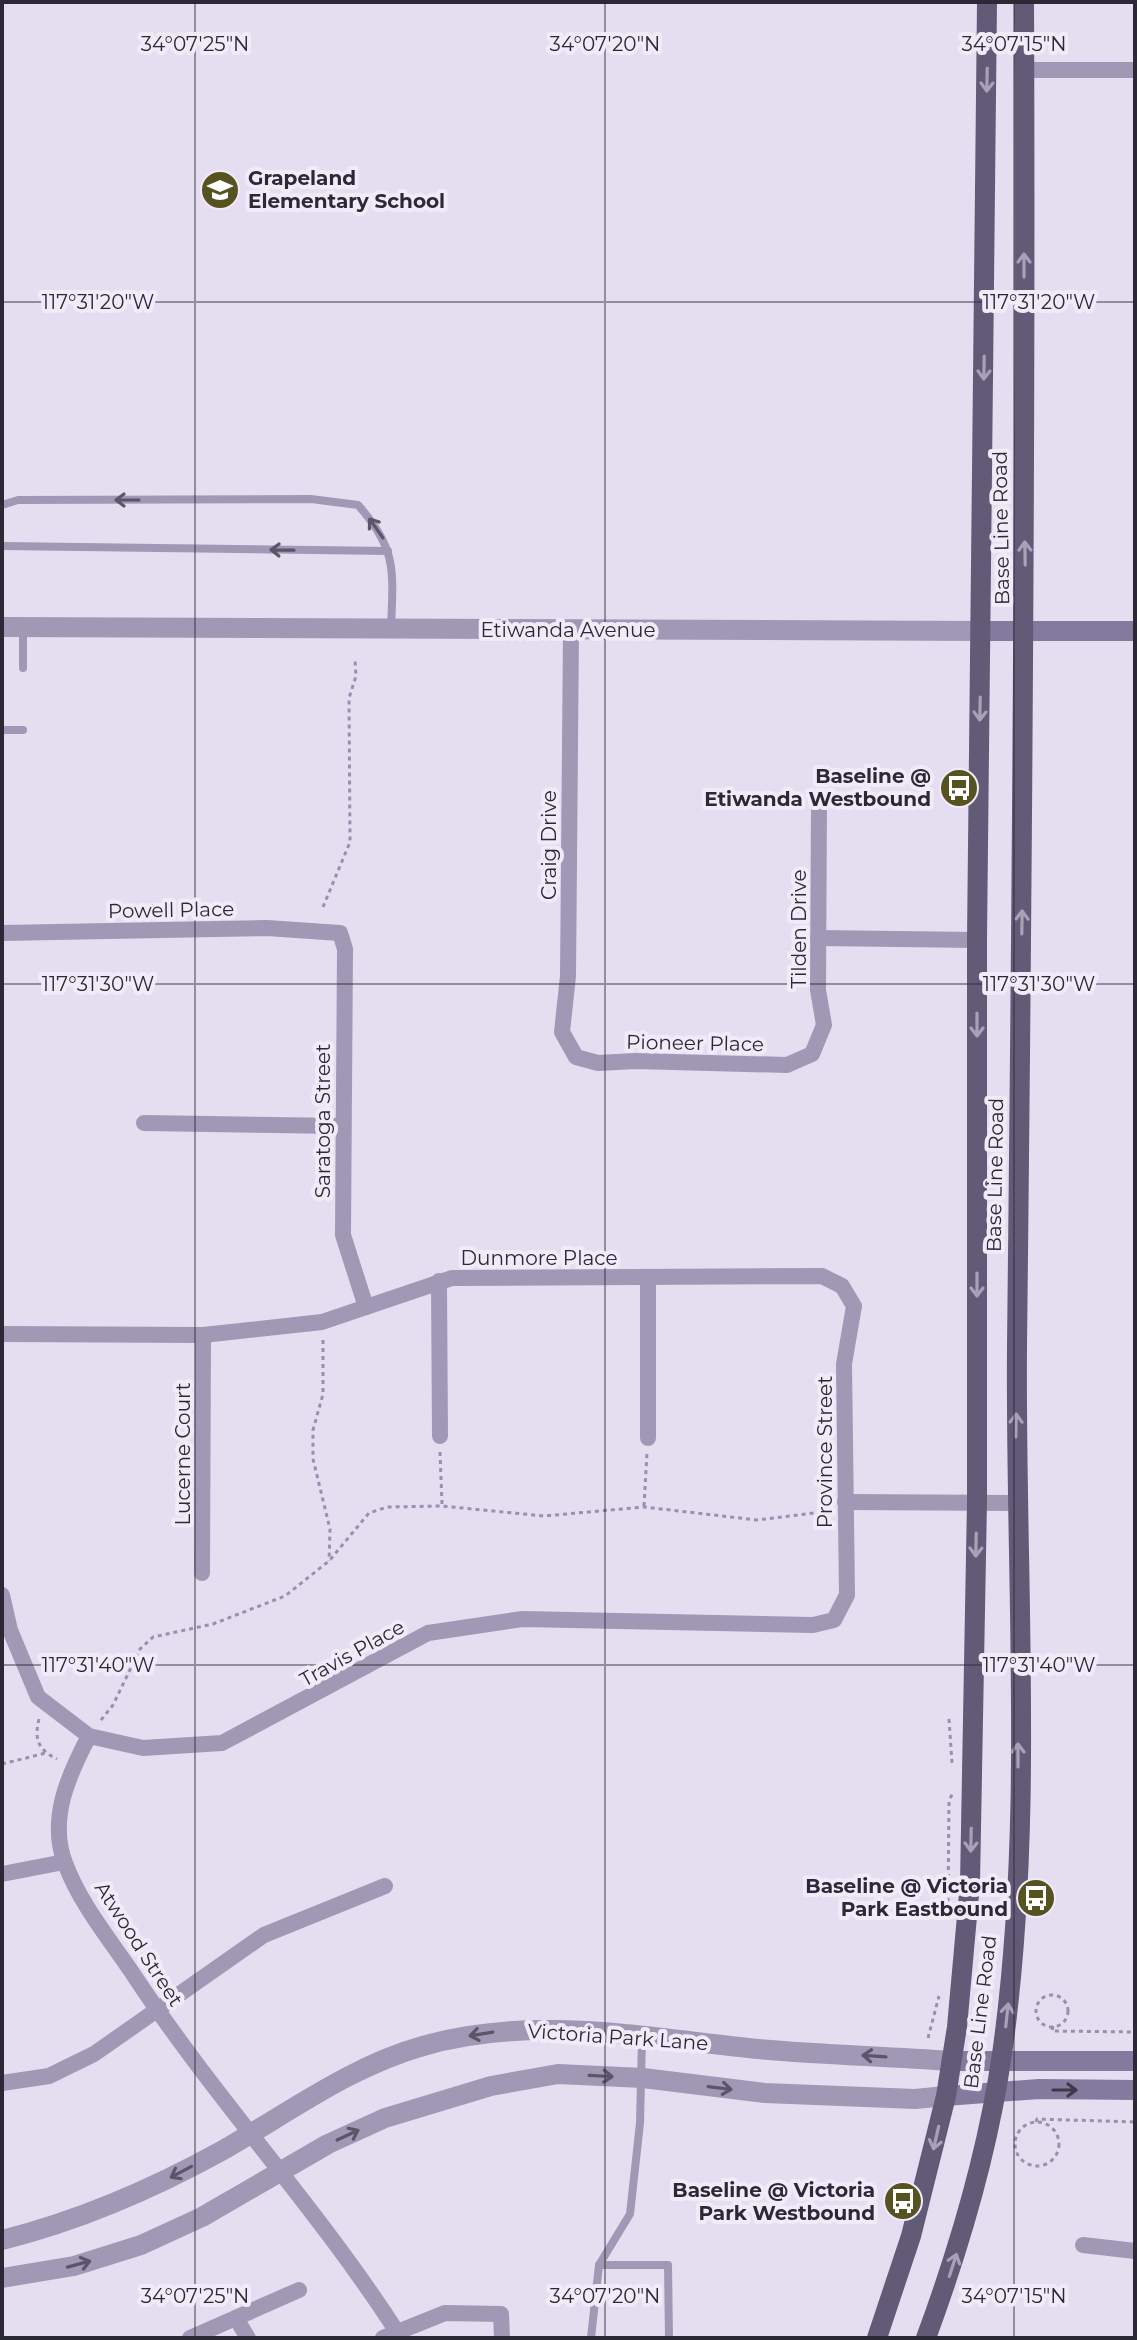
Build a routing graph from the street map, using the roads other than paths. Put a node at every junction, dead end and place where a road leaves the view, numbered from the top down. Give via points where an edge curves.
1 (987, 2) edge
2 (1024, 2) edge
3 (1024, 70) junction
4 (1135, 70) edge
5 (2, 505) edge
6 (2, 546) edge
7 (388, 551) junction
8 (2, 627) edge
9 (23, 627) junction
10 (391, 629) junction
11 (571, 630) junction
12 (982, 631) junction
13 (1026, 631) junction
14 (1135, 631) edge
15 (23, 668) dead end
16 (2, 730) edge
17 (23, 730) dead end
18 (819, 801) dead end
19 (2, 933) edge
20 (340, 933) joint
21 (818, 938) junction
22 (977, 940) junction
23 (812, 1054) joint
24 (576, 1057) joint
25 (144, 1123) dead end
26 (343, 1126) junction
27 (648, 1278) junction
28 (439, 1281) junction
29 (842, 1286) joint
30 (366, 1307) junction
31 (2, 1334) edge
32 (203, 1335) junction
33 (440, 1436) road end
34 (648, 1438) road end
35 (977, 1501) junction
36 (845, 1502) junction
37 (1015, 1503) junction
38 (202, 1573) dead end
39 (2, 1595) edge
40 (834, 1620) joint
41 (89, 1736) junction
42 (64, 1862) junction
43 (2, 1874) edge
44 (385, 1886) dead end
45 (157, 2011) junction
46 (642, 2037) junction
47 (1001, 2060) junction
48 (951, 2061) junction
49 (1135, 2061) edge
50 (643, 2078) junction
51 (2, 2083) edge
52 (1135, 2090) edge
53 (995, 2092) junction
54 (946, 2096) junction
55 (249, 2134) junction
56 (279, 2172) junction
57 (2, 2240) edge
58 (1083, 2245) dead end
59 (1135, 2251) edge
60 (599, 2265) junction
61 (2, 2278) edge
62 (299, 2290) dead end
63 (236, 2318) junction
64 (393, 2337) edge
65 (190, 2338) edge
66 (248, 2338) edge
67 (502, 2338) edge
68 (591, 2338) edge
69 (669, 2338) edge
70 (877, 2338) edge
71 (926, 2338) edge

1 -> 12 main road, Base Line Road
2 - 3 main road, Base Line Road
3 - 4 street
13 -> 3 main road, Base Line Road
7 -> 5 lane via 381,531 358,505 311,499 18,500
7 -> 6 lane
7 - 10 lane via 393,570
8 - 9 street, Etiwanda Avenue
9 - 10 street, Etiwanda Avenue
9 - 15 lane
10 - 11 street, Etiwanda Avenue
11 - 12 street, Etiwanda Avenue
11 - 24 street, Craig Drive via 568,976 562,1032
12 - 13 main road, Etiwanda Avenue
12 -> 22 main road, Base Line Road
13 - 14 main road, Etiwanda Avenue
37 -> 13 main road, Base Line Road
16 - 17 lane
18 - 21 street, Tilden Drive
19 - 20 street, Powell Place via 267,928
20 - 26 street, Saratoga Street via 345,949
21 - 22 street
21 - 23 street, Tilden Drive via 824,1025
22 -> 35 main road, Base Line Road
23 - 24 street, Pioneer Place via 787,1065 598,1063
25 - 26 street
26 - 30 street, Saratoga Street via 343,1235
27 - 28 street, Dunmore Place
27 - 29 street, Dunmore Place via 822,1276
27 - 34 street
28 - 30 street, Dunmore Place
28 - 33 street
29 - 36 street, Province Street via 854,1306 844,1364
30 - 32 street, Dunmore Place via 322,1322
31 - 32 street, Dunmore Place
32 - 38 street, Lucerne Court
35 - 36 street
35 - 37 street
35 -> 48 main road, Base Line Road via 970,1883
36 - 40 street, Province Street via 847,1595
47 -> 37 main road, Base Line Road via 1018,1870
39 - 41 street via 10,1630 38,1697
40 - 41 street, Travis Place via 813,1625 522,1619 428,1633 222,1743 143,1748
41 - 42 street, Atwood Street via 66,1780 59,1823
42 - 43 street
42 - 45 street, Atwood Street
44 - 45 street via 264,1935
45 - 51 street via 60,2070
45 - 55 street, Atwood Street
48 -> 46 street, Victoria Park Lane
46 - 50 lane
46 -> 55 street, Victoria Park Lane via 516,2029 421,2046 363,2071
47 - 48 main road, Victoria Park Lane
47 - 49 main road, Victoria Park Lane
47 - 53 main road, Base Line Road
48 - 54 main road, Base Line Road
50 -> 54 street, Victoria Park Lane via 765,2093
56 -> 50 street, Victoria Park Lane via 385,2118 491,2086 558,2074
50 - 60 lane via 630,2214
53 -> 52 main road, Victoria Park Lane
53 - 54 main road, Victoria Park Lane
71 -> 53 main road, Base Line Road via 954,2264
54 -> 70 main road, Base Line Road via 911,2236
55 - 56 street, Atwood Street
55 -> 57 street, Victoria Park Lane via 119,2203 65,2225
61 -> 56 street, Victoria Park Lane via 74,2266 141,2245
56 - 64 street, Atwood Street via 369,2288
58 - 59 street
60 - 68 lane
60 - 69 lane via 668,2265
62 - 63 street
63 - 65 street
63 - 66 street
64 - 67 street via 445,2313 501,2314

